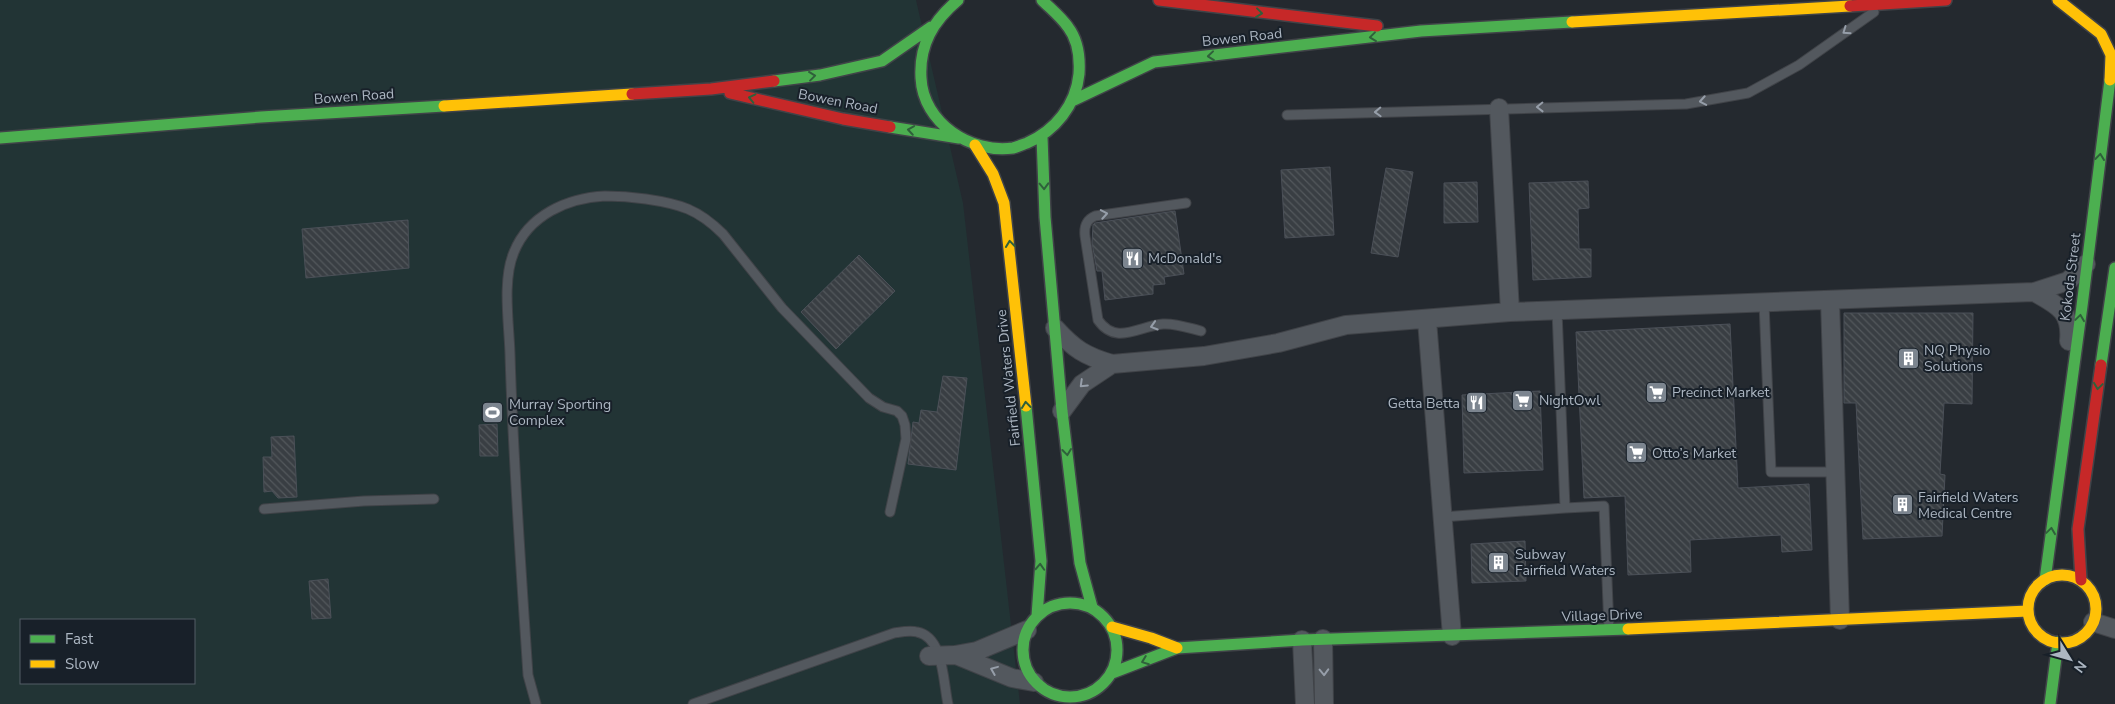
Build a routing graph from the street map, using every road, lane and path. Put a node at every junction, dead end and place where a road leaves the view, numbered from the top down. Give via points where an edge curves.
1 (958, 0) edge
2 (1042, 0) edge
3 (1159, 0) edge
4 (1946, 0) edge
5 (2058, 0) edge
6 (1886, 4) junction
7 (940, 14) edge
8 (1421, 31) junction
9 (711, 89) junction
10 (1074, 100) junction
11 (1499, 108) junction
12 (1287, 115) dead end
13 (1042, 137) junction
14 (0, 138) edge
15 (959, 138) junction
16 (975, 145) junction
17 (1186, 203) dead end
18 (2086, 264) junction
19 (2115, 268) edge
20 (2034, 292) junction
21 (1830, 300) junction
22 (1764, 303) junction
23 (1557, 311) junction
24 (1510, 312) junction
25 (1427, 320) junction
26 (1055, 328) junction
27 (1201, 331) dead end
28 (2106, 331) junction
29 (1112, 364) junction
30 (2070, 396) junction
31 (1062, 411) junction
32 (1836, 472) junction
33 (434, 499) dead end
34 (1565, 508) junction
35 (264, 509) dead end
36 (890, 512) dead end
37 (1442, 516) junction
38 (2044, 580) junction
39 (2081, 580) junction
40 (1092, 607) junction
41 (2028, 611) junction
42 (1840, 620) junction
43 (2093, 622) junction
44 (1032, 623) junction
45 (1112, 627) junction
46 (2115, 629) edge
47 (1610, 630) junction
48 (1452, 636) junction
49 (1323, 639) junction
50 (1302, 640) junction
51 (2058, 642) junction
52 (1178, 648) junction
53 (941, 655) junction
54 (1112, 673) junction
55 (1034, 682) junction
56 (1102, 685) junction
57 (1053, 699) edge
58 (536, 704) edge
59 (693, 704) edge
60 (948, 704) edge
61 (1101, 704) edge
62 (1305, 704) edge
63 (1324, 704) edge
64 (2050, 704) edge

1 - 7 street, Bowen Road
2 - 10 street, Bowen Road via 1056,10 1071,29 1079,52 1080,76
3 -> 8 street, Bowen Road
4 - 6 street, Bowen Road
18 -> 5 street, Kokoda Street via 2111,56 2100,34
6 - 8 street, Bowen Road
6 -> 11 lane via 1799,64 1748,93 1686,104
9 -> 7 street, Bowen Road via 820,75 882,61
7 - 15 street, Bowen Road via 923,47 922,88 942,125
8 -> 10 street, Bowen Road via 1154,62
9 - 14 street, Bowen Road via 261,117
15 -> 9 street, Bowen Road via 843,119
10 - 13 street, Bowen Road via 1061,121
11 -> 12 lane
11 - 24 street
13 - 16 street, Bowen Road via 1020,146 998,149
13 -> 26 street
15 - 16 street, Bowen Road
44 -> 16 street, Fairfield Waters Drive via 1041,561 1008,231 1004,203 993,174
27 -> 17 lane via 1171,324 1127,332 1106,329 1098,320 1085,236 1085,226 1095,216
18 - 20 street via 2068,281
30 -> 18 street, Kokoda Street
19 - 28 street
20 - 21 street
20 - 30 street via 2061,309 2069,322 2064,376
21 - 22 street
21 - 32 street
22 - 23 street
22 - 32 lane via 1770,472
23 - 24 street
23 - 34 lane
24 - 25 street
25 - 29 street via 1346,325 1278,344
25 - 37 street
26 - 29 street via 1078,350
26 - 31 street
28 - 30 street via 2101,332 2090,346
28 -> 39 street via 2078,529
29 -> 31 street via 1082,384
38 -> 30 street, Kokoda Street
31 -> 40 street via 1080,563
32 - 42 street
33 - 35 lane via 364,500
34 - 37 lane
34 - 47 lane via 1604,506
36 - 58 lane via 906,439 902,416 883,407 863,391 782,308 712,223 671,202 620,196 584,199 557,207 535,221 519,241 508,278 511,398 528,675
37 - 48 street
38 - 39 street via 2063,575
38 - 41 street via 2032,593
39 - 43 street via 2095,599
40 - 44 street via 1063,603 1049,607
40 - 45 street
41 - 42 street, Village Drive
41 - 51 street via 2037,632
42 - 47 street, Village Drive
43 - 46 street
43 - 51 street via 2079,638
44 - 53 street via 977,651
44 - 55 street via 1023,643 1023,657
45 - 52 street, Village Drive
45 - 54 street via 1117,642 1117,658
47 - 48 street, Village Drive
48 - 49 street, Village Drive
49 - 50 street, Village Drive
49 -> 63 street
50 - 52 street, Village Drive
50 - 62 street
51 - 64 street
52 -> 54 street, Village Drive
55 -> 53 street
53 - 59 lane via 934,642 923,634 910,631 894,633
53 - 60 lane
54 - 56 street
55 - 57 street
56 - 57 street via 1077,698
56 - 61 street

